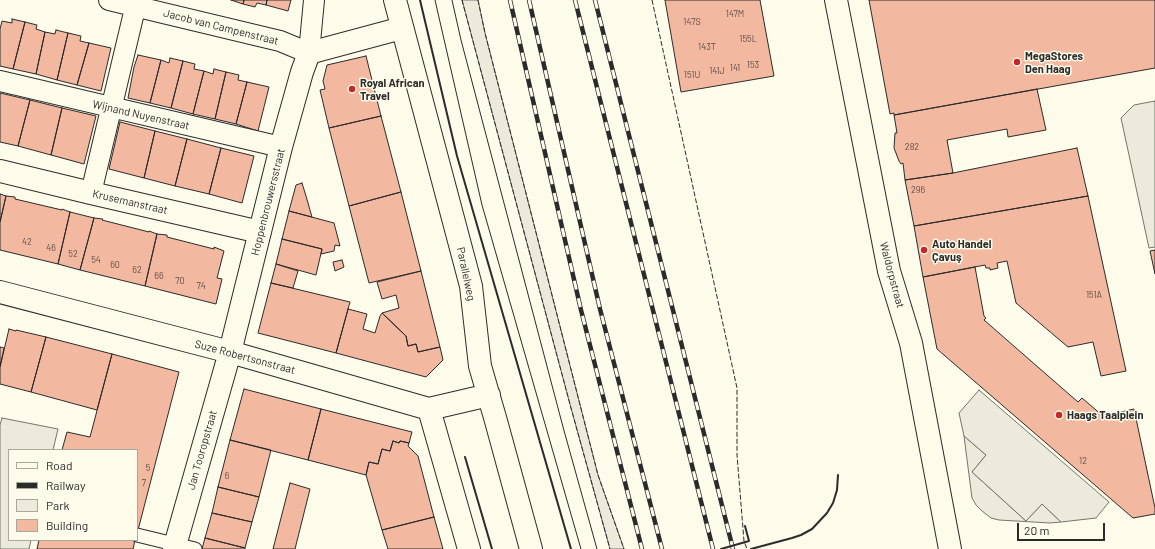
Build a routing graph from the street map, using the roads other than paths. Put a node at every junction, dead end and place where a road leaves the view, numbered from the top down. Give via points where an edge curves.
1 (109, 0) edge
2 (314, 0) edge
3 (395, 0) edge
4 (836, 0) edge
5 (136, 3) edge
6 (402, 28) junction
7 (309, 53) junction
8 (0, 81) edge
9 (112, 108) junction
10 (281, 147) junction
11 (0, 171) edge
12 (91, 193) junction
13 (260, 232) junction
14 (0, 292) edge
15 (230, 352) junction
16 (489, 396) junction
17 (429, 409) junction
18 (138, 535) edge
19 (181, 548) edge
20 (469, 549) edge
21 (531, 549) edge
22 (950, 549) edge

1 - 5 street, Jacob van Campenstraat
2 - 7 street
3 - 6 street, Parallelweg
4 - 22 street, Waldorpstraat via 888,271 911,343
5 - 7 street, Jacob van Campenstraat via 280,41
5 - 9 street
6 - 7 street
6 - 16 street, Parallelweg via 471,286 480,366
7 - 10 street, Hoppenbrouwersstraat
8 - 9 street, Wijnand Nuyenstraat
9 - 10 street, Wijnand Nuyenstraat
9 - 12 street
10 - 13 street, Hoppenbrouwersstraat
11 - 12 street, Krusemanstraat
12 - 13 street, Krusemanstraat
13 - 15 street, Hoppenbrouwersstraat
14 - 15 street, Suze Robertsonstraat
15 - 17 street, Suze Robertsonstraat
15 - 19 street, Jan Tooropstraat
16 - 17 street, Suze Robertsonstraat
16 - 21 street, Parallelweg
17 - 20 street
18 - 19 lane

